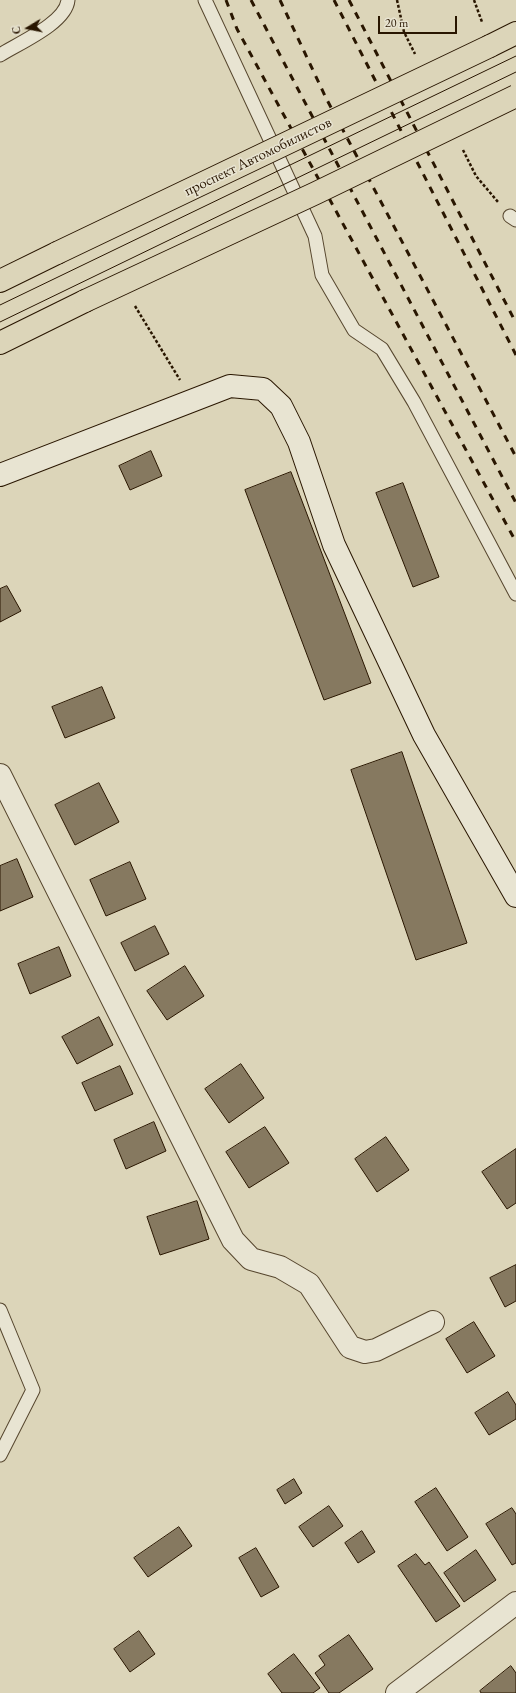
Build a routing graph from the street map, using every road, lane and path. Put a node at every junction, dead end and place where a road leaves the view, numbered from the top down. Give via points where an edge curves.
1 (68, 0) edge
2 (205, 0) edge
3 (474, 0) edge
4 (482, 23) dead end
5 (516, 33) edge
6 (0, 54) edge
7 (516, 96) edge
8 (0, 281) edge
9 (133, 303) dead end
10 (0, 343) edge
11 (193, 401) junction
12 (0, 475) edge
13 (516, 594) edge
14 (0, 775) edge
15 (516, 896) edge
16 (0, 1310) edge
17 (433, 1322) dead end
18 (0, 1455) edge
19 (516, 1602) edge
20 (397, 1693) edge

1 - 6 lane via 68,8 51,25
2 - 13 lane via 315,236 322,275 354,330 382,349 414,402
3 - 4 path
5 - 8 main road, проспект Автомобилистов, bridge
7 - 10 main road, bridge
9 - 11 path
11 - 12 street
11 - 15 street via 230,386 263,389 282,406 299,442 334,545 424,735
14 - 17 street via 232,1240 251,1259 280,1267 309,1284 350,1347 365,1352 376,1350
16 - 18 lane via 33,1390
19 - 20 street

